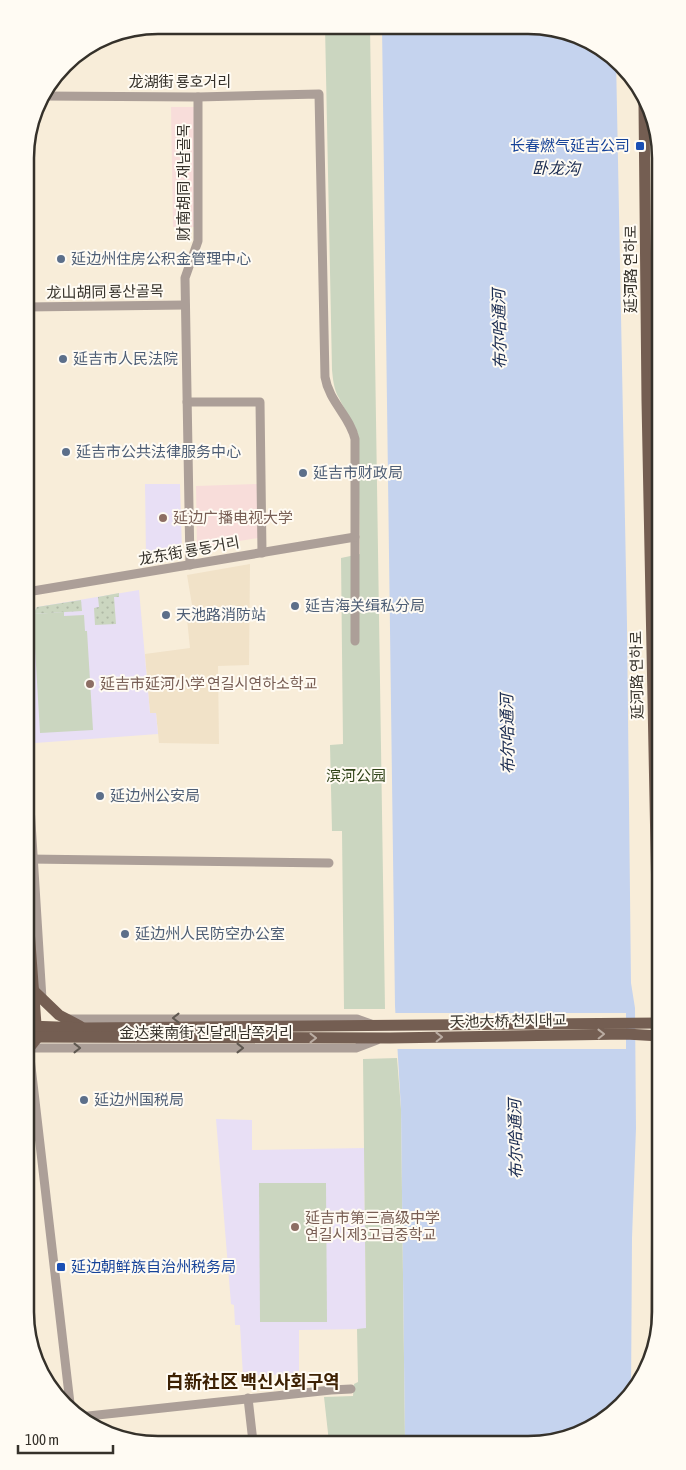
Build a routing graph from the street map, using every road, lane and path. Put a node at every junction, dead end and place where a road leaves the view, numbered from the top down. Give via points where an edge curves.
1 (51, 96) edge
2 (198, 96) junction
3 (644, 114) edge
4 (651, 149) edge
5 (652, 186) edge
6 (185, 305) junction
7 (34, 307) edge
8 (652, 352) edge
9 (186, 402) junction
10 (355, 537) junction
11 (262, 553) junction
12 (190, 565) junction
13 (34, 591) edge
14 (355, 642) dead end
15 (34, 859) edge
16 (330, 863) dead end
17 (34, 897) edge
18 (34, 991) edge
19 (42, 1000) junction
20 (66, 1019) junction
21 (652, 1024) edge
22 (86, 1028) junction
23 (626, 1029) junction
24 (34, 1032) edge
25 (34, 1032) edge
26 (386, 1032) junction
27 (652, 1035) edge
28 (34, 1048) edge
29 (34, 1101) edge
30 (34, 1146) edge
31 (39, 1146) junction
32 (351, 1389) dead end
33 (248, 1398) junction
34 (69, 1399) edge
35 (89, 1416) edge
36 (252, 1436) edge

1 - 2 street, 龙湖街 룡호거리
2 - 6 street, 财南胡同 재남골목 via 198,241 185,278
2 - 10 street, 龙湖街 룡호거리 via 319,94 325,377 329,394 355,439
3 - 8 main road, 延河路 연하로
4 - 5 main road, 延河路 연하로
6 - 7 street, 龙山胡同 룡산골목
6 - 9 street, 财南胡同 재남골목
9 - 11 street via 260,402
9 - 12 street, 财南胡同 재남골목
10 - 11 street, 龙东街 룡동거리
10 - 14 street
11 - 12 street, 龙东街 룡동거리
12 - 13 street, 龙东街 룡동거리
15 - 16 street
17 - 19 street
18 - 19 main road
19 - 20 main road
20 - 22 main road
26 -> 20 street, 金达莱南街 진달래남쪽거리 via 356,1019
21 - 23 main road
22 - 24 main road, 金达莱南街 진달래남쪽거리
22 - 26 main road, 金达莱南街 진달래남쪽거리
23 - 26 main road, 天池大桥 천지대교
23 - 27 main road
25 -> 26 main road, 金达莱南街 진달래남쪽거리
28 -> 26 street, 金达莱南街 진달래남쪽거리 via 356,1048
29 - 31 street
30 - 31 street
31 - 34 street
32 - 33 street
33 - 35 street
33 - 36 street

